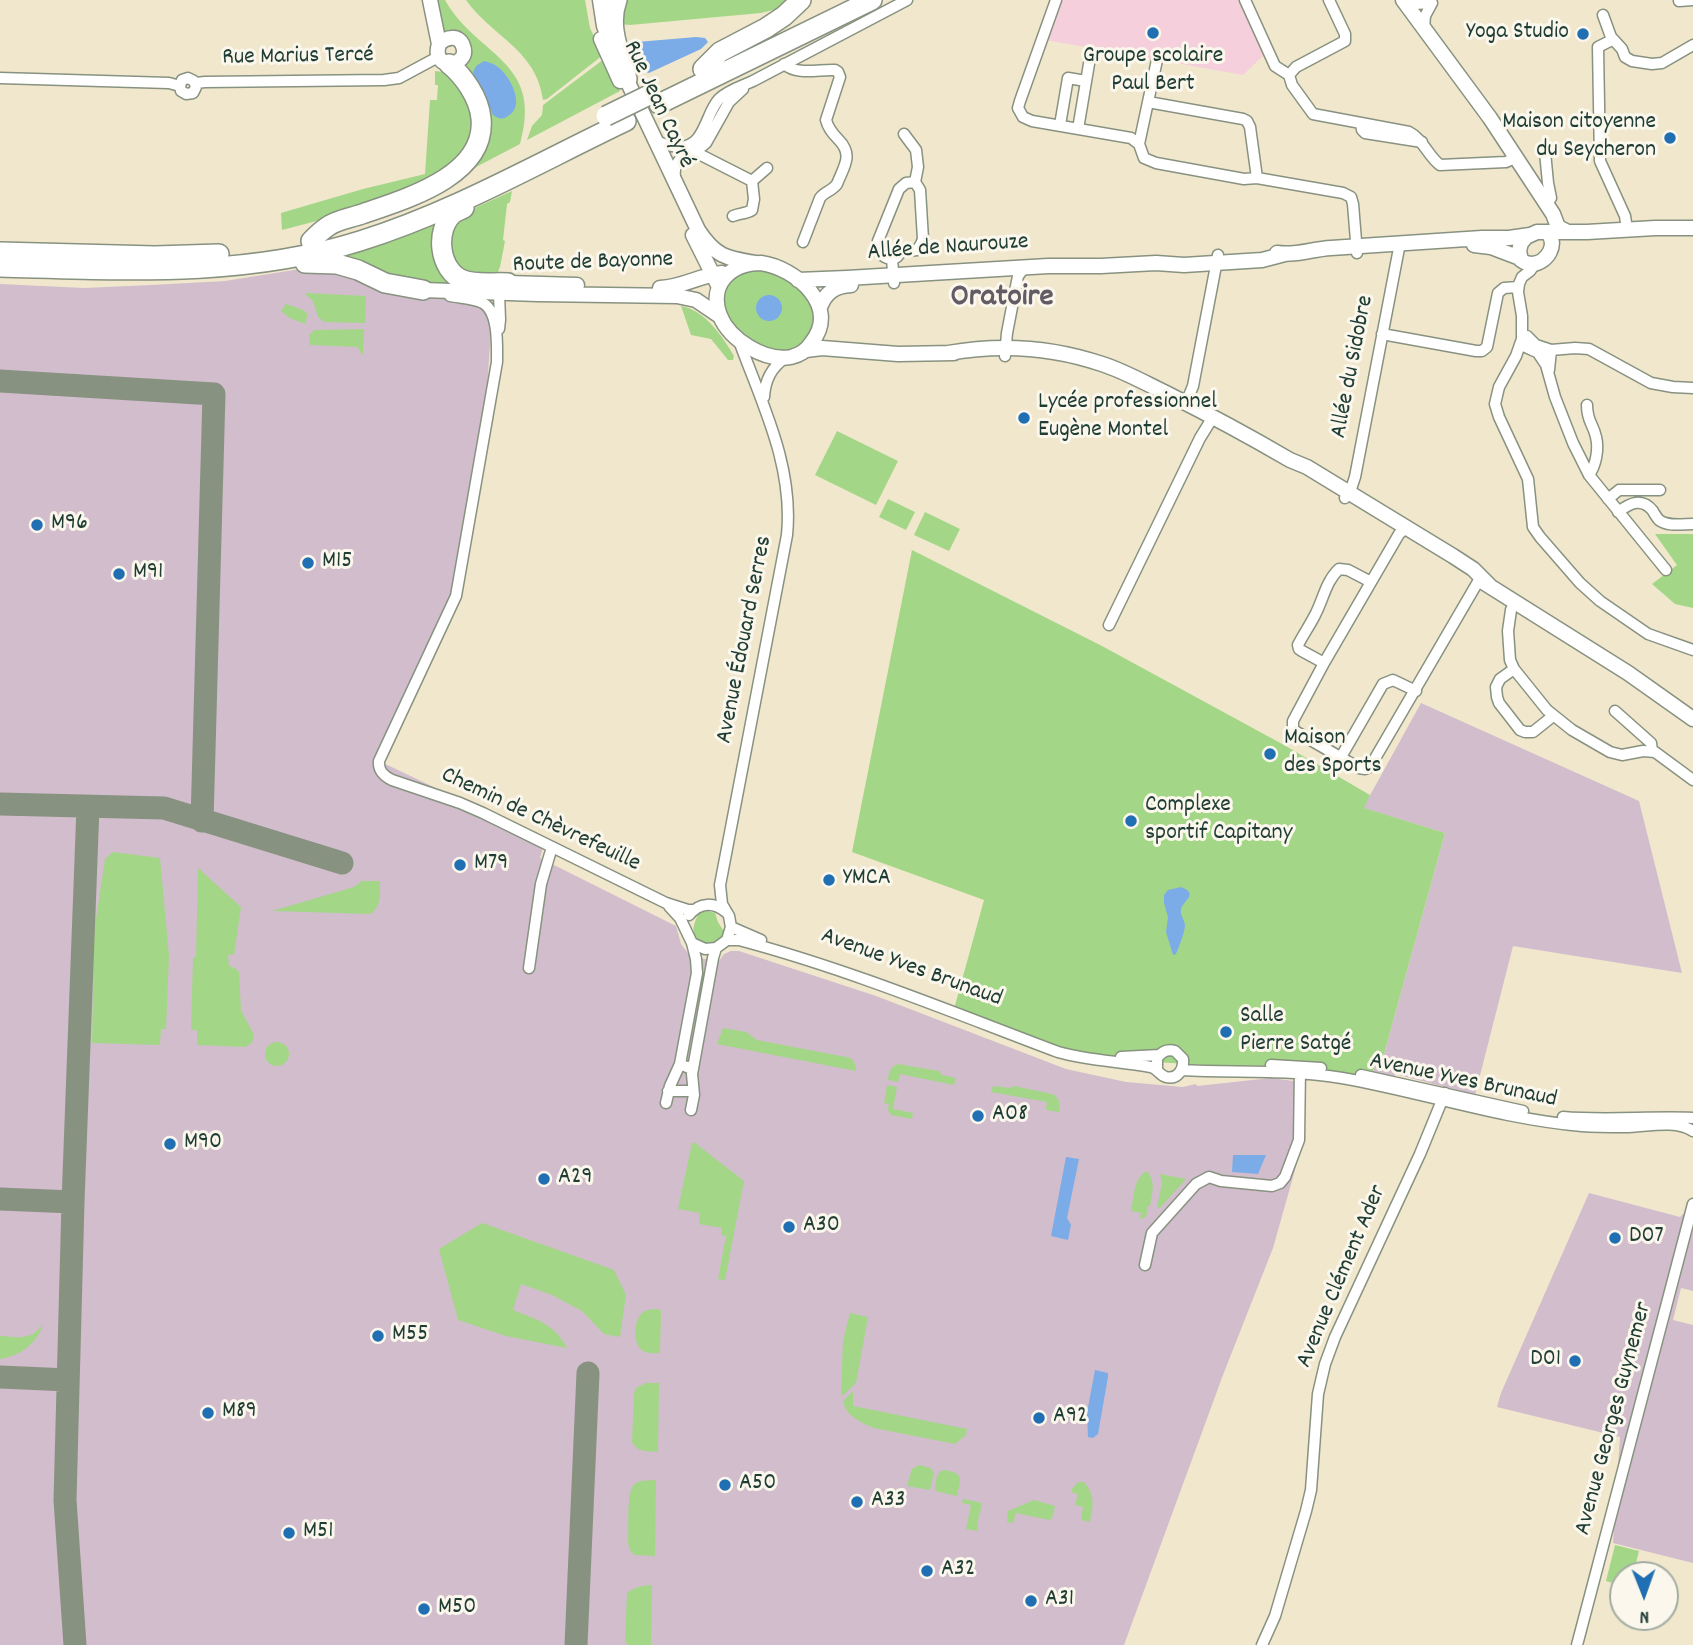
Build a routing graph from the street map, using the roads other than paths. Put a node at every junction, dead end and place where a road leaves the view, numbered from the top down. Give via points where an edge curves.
1 (429, 0) edge
2 (592, 0) edge
3 (600, 0) edge
4 (617, 0) edge
5 (801, 0) edge
6 (842, 0) edge
7 (872, 0) edge
8 (907, 0) edge
9 (1056, 0) edge
10 (1245, 0) edge
11 (1329, 0) edge
12 (1403, 0) edge
13 (1693, 0) edge
14 (1434, 1) edge
15 (1679, 1) edge
16 (1603, 15) dead end
17 (1424, 28) junction
18 (1612, 40) junction
19 (1693, 45) edge
20 (442, 55) junction
21 (1090, 58) dead end
22 (1157, 60) dead end
23 (784, 65) junction
24 (703, 69) junction
25 (1289, 75) junction
26 (0, 78) edge
27 (627, 79) junction
28 (1086, 81) junction
29 (655, 99) junction
30 (1148, 102) junction
31 (1060, 125) junction
32 (1078, 129) junction
33 (904, 134) dead end
34 (657, 141) junction
35 (1139, 144) junction
36 (693, 148) junction
37 (1545, 152) dead end
38 (1515, 158) junction
39 (767, 169) dead end
40 (1257, 177) junction
41 (752, 181) junction
42 (676, 183) junction
43 (915, 183) junction
44 (486, 190) junction
45 (733, 216) dead end
46 (1693, 221) edge
47 (692, 224) junction
48 (1654, 228) junction
49 (1693, 228) edge
50 (1548, 229) junction
51 (1627, 229) junction
52 (803, 242) dead end
53 (698, 245) junction
54 (314, 247) junction
55 (1398, 247) junction
56 (1357, 250) junction
57 (0, 252) edge
58 (892, 259) junction
59 (1217, 259) junction
60 (1525, 261) junction
61 (755, 263) junction
62 (0, 267) edge
63 (175, 270) junction
64 (1021, 272) junction
65 (894, 279) junction
66 (715, 280) junction
67 (798, 280) junction
68 (1520, 282) junction
69 (682, 285) junction
70 (423, 290) junction
71 (508, 290) junction
72 (820, 314) junction
73 (721, 317) junction
74 (1382, 334) junction
75 (738, 338) junction
76 (1521, 340) junction
77 (497, 344) junction
78 (806, 349) junction
79 (853, 350) junction
80 (1551, 350) junction
81 (1005, 352) junction
82 (1538, 353) junction
83 (785, 358) junction
84 (773, 368) junction
85 (1548, 373) junction
86 (752, 375) junction
87 (1693, 388) edge
88 (1186, 403) junction
89 (764, 404) junction
90 (1587, 405) dead end
91 (1213, 417) junction
92 (1589, 475) junction
93 (1660, 490) dead end
94 (1347, 495) junction
95 (1608, 499) junction
96 (1618, 512) junction
97 (1693, 524) edge
98 (1404, 530) junction
99 (1666, 570) dead end
100 (1371, 582) junction
101 (1485, 583) junction
102 (1516, 602) junction
103 (1109, 625) dead end
104 (1693, 650) edge
105 (1324, 663) junction
106 (1514, 670) junction
107 (1416, 691) junction
108 (1615, 711) dead end
109 (1553, 716) junction
110 (1693, 719) edge
111 (1652, 751) junction
112 (1341, 757) junction
113 (1693, 780) edge
114 (552, 847) junction
115 (720, 884) junction
116 (666, 903) junction
117 (705, 904) junction
118 (694, 910) junction
119 (726, 912) junction
120 (732, 927) junction
121 (686, 929) junction
122 (727, 940) junction
123 (692, 943) junction
124 (716, 948) junction
125 (529, 969) dead end
126 (1160, 1055) junction
127 (1182, 1065) junction
128 (678, 1068) junction
129 (693, 1069) junction
130 (1157, 1069) junction
131 (1300, 1070) junction
132 (668, 1091) junction
133 (693, 1091) junction
134 (1444, 1097) junction
135 (666, 1103) dead end
136 (691, 1110) dead end
137 (1693, 1118) edge
138 (1693, 1131) edge
139 (1693, 1205) edge
140 (1145, 1265) dead end
141 (1262, 1645) edge
142 (1577, 1645) edge

1 - 20 main road
2 - 47 main road, Rue Jean Cayré via 604,45
3 - 27 main road, Rue Jean Cayré via 604,26
4 - 27 highway via 613,31
5 - 24 highway via 766,28 720,52
6 - 24 highway
7 - 29 highway
8 - 23 street
9 - 31 street via 1018,108 1027,119
10 - 25 street via 1275,66
11 - 25 street via 1345,41
12 - 14 street via 1414,4
12 - 17 main road
13 - 15 street
14 - 17 street
16 - 18 street
17 - 38 main road
18 - 19 street via 1629,60 1648,64 1665,62
18 - 51 street via 1598,47 1600,161
20 - 26 street, Rue Marius Tercé via 398,78 205,82 195,83 190,94 169,83
20 - 54 highway via 459,72 481,112 482,134 472,156 446,179 328,225
21 - 28 street
22 - 30 street
23 - 36 street via 718,100
23 - 52 street via 798,71 835,70 841,77 826,120 846,148 847,159 837,184 820,198
24 - 29 highway
25 - 38 street via 1313,114 1361,124 1365,133 1422,142 1443,166
27 - 34 main road, Rue Jean Cayré
28 - 31 street via 1068,78
28 - 32 street
29 - 44 highway via 626,121
29 - 54 highway, bridge via 606,116 428,203
30 - 35 street
30 - 40 street via 1247,121
31 - 32 street
32 - 35 street via 1131,138
33 - 43 street via 916,150
34 - 36 street
34 - 42 main road, Rue Jean Cayré
35 - 40 street via 1144,158 1156,163 1244,179
36 - 41 street
36 - 42 street via 677,162
37 - 50 street via 1552,198
38 - 50 main road
39 - 41 street
40 - 56 street via 1349,195
41 - 45 street via 752,210
42 - 47 main road, Rue Jean Cayré
43 - 58 street via 920,190 922,242 917,250 901,252
43 - 58 street via 899,189 878,241 880,253
44 - 54 highway via 358,242
44 - 71 highway via 448,221 442,252 461,279
46 - 48 main road
47 - 53 main road
47 - 61 main road via 721,255
48 - 49 main road
48 - 51 main road
50 - 51 main road
50 - 55 main road
50 - 60 main road via 1521,243 1519,251
50 - 60 main road via 1553,247 1540,261
53 - 66 main road
53 - 69 main road via 699,263
54 - 57 highway via 155,256
54 - 63 highway via 262,263
55 - 56 main road, Allée de Naurouze
55 - 60 main road via 1480,245
55 - 74 street, Allée du Sidobre
56 - 59 main road, Allée de Naurouze via 1322,256 1263,252
58 - 65 street
59 - 64 main road, Allée de Naurouze via 1181,257 1051,273
59 - 88 street
60 - 68 street
61 - 66 main road
61 - 67 main road via 777,267
62 - 63 highway
63 - 70 highway via 215,273 320,262
64 - 65 main road, Allée de Naurouze
64 - 81 street
65 - 67 main road, Allée de Naurouze
65 - 72 main road, Allée de Naurouze via 837,287 827,294
66 - 69 main road, Route de Bayonne
66 - 73 main road
67 - 72 main road via 811,292
68 - 74 street via 1498,293 1482,351
68 - 76 street
69 - 71 main road, Route de Bayonne
70 - 71 main road, Route de Bayonne
70 - 77 street, Chemin de Chèvrefeuille via 487,306
71 - 73 main road, Route de Bayonne via 683,296
71 - 77 street, Chemin de Chèvrefeuille
71 - 77 street, Chemin de Chèvrefeuille
72 - 78 main road via 819,332
72 - 79 main road via 831,337
73 - 75 main road
74 - 94 street, Allée du Sidobre via 1355,477
75 - 83 main road via 768,356
75 - 86 street, Avenue Édouard Serres
76 - 80 street via 1527,336
76 - 82 street
76 - 104 street via 1496,404 1528,479 1534,530 1600,601 1648,634
77 - 114 street, Chemin de Chèvrefeuille via 456,596 378,764 392,780 483,813
78 - 79 main road
78 - 83 main road
79 - 81 main road via 898,354 974,348
80 - 82 street
80 - 85 street
80 - 87 street via 1589,349 1651,383
81 - 88 main road via 1062,354 1103,364
82 - 85 street
83 - 84 street
84 - 86 street
84 - 89 street
85 - 92 street
86 - 89 street, Avenue Édouard Serres
88 - 91 main road
89 - 115 street, Avenue Édouard Serres via 785,473 787,535
90 - 92 street via 1596,437 1596,459
91 - 94 main road
91 - 103 street
92 - 95 street
93 - 95 street via 1619,490
94 - 98 main road
95 - 96 street
96 - 97 street via 1640,502 1660,521
96 - 99 street
98 - 100 street
98 - 101 main road via 1431,553
100 - 105 street
100 - 105 street via 1346,570 1335,574 1298,645
101 - 102 main road
101 - 107 street
102 - 106 street via 1508,631
102 - 110 main road
105 - 112 street via 1292,726
106 - 109 street
106 - 109 street via 1500,679 1496,694 1518,728 1533,732
107 - 112 street via 1394,680 1383,684
107 - 112 street via 1371,766 1361,769
108 - 111 street via 1651,743
109 - 111 street via 1610,752
111 - 113 street
114 - 116 street, Chemin de Chèvrefeuille
114 - 125 street via 541,884
115 - 117 street, Avenue Édouard Serres
115 - 119 street, Avenue Édouard Serres
116 - 118 street, Chemin de Chèvrefeuille
116 - 121 street, Chemin de Chèvrefeuille
117 - 118 street
117 - 119 street
118 - 121 street
119 - 120 street
120 - 122 street
120 - 126 street, Avenue Yves Brunaud via 1056,1045 1091,1055
121 - 123 street
122 - 124 street
122 - 130 street, Avenue Yves Brunaud via 826,965 1058,1052
123 - 124 street
123 - 128 street via 697,973
124 - 129 street
126 - 127 street via 1172,1050
126 - 130 street
127 - 130 street via 1179,1074 1170,1077
127 - 131 street, Avenue Yves Brunaud
128 - 129 street
128 - 132 street
129 - 133 street
131 - 134 street, Avenue Yves Brunaud via 1373,1077
131 - 140 street via 1299,1140 1285,1177 1272,1186 1209,1177 1196,1184 1152,1233
132 - 133 street
132 - 135 street
133 - 136 street
134 - 137 street, Avenue Yves Brunaud via 1574,1118
134 - 138 street, Avenue Yves Brunaud via 1486,1111 1583,1126 1671,1125
134 - 141 street, Avenue Clément Ader via 1325,1364 1318,1394 1311,1490
139 - 142 street, Avenue Georges Guynemer

